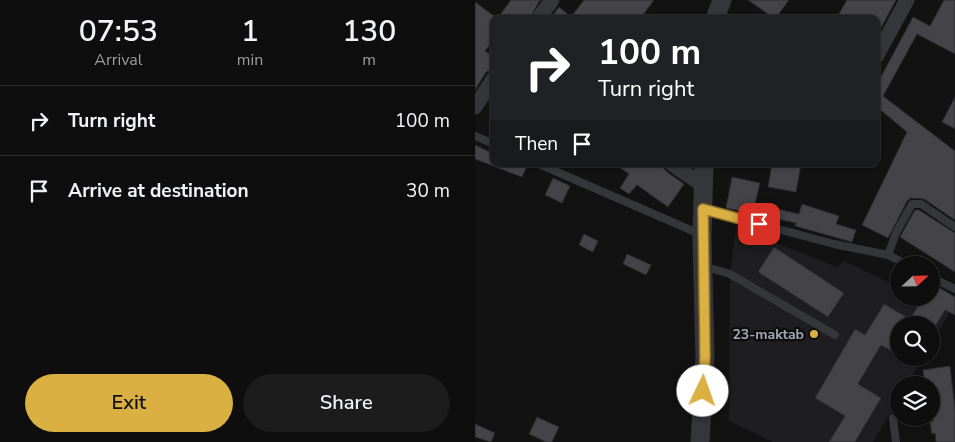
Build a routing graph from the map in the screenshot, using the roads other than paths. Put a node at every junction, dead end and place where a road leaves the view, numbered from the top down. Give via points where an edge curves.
1 (552, 0) edge
2 (722, 0) edge
3 (907, 0) edge
4 (541, 15) edge
5 (716, 15) edge
6 (880, 50) edge
7 (490, 84) edge
8 (475, 107) edge
9 (475, 136) edge
10 (490, 142) edge
11 (546, 167) edge
12 (676, 167) edge
13 (704, 167) edge
14 (703, 186) junction
15 (703, 209) junction
16 (955, 227) edge
17 (703, 235) junction
18 (888, 255) joint
19 (703, 266) junction
20 (940, 282) edge
21 (955, 289) edge
22 (835, 335) dead end
23 (894, 426) edge
24 (699, 442) edge
25 (896, 442) edge

1 - 4 street
2 - 5 street
3 - 6 street
7 - 8 street
9 - 10 lane
11 - 17 lane
12 - 14 street
13 - 14 street
14 - 15 street
15 - 17 street
15 - 18 lane
16 - 18 lane via 921,204 912,204
17 - 19 street
19 - 22 lane via 730,274
19 - 24 street via 705,357
20 - 21 lane
23 - 25 lane

